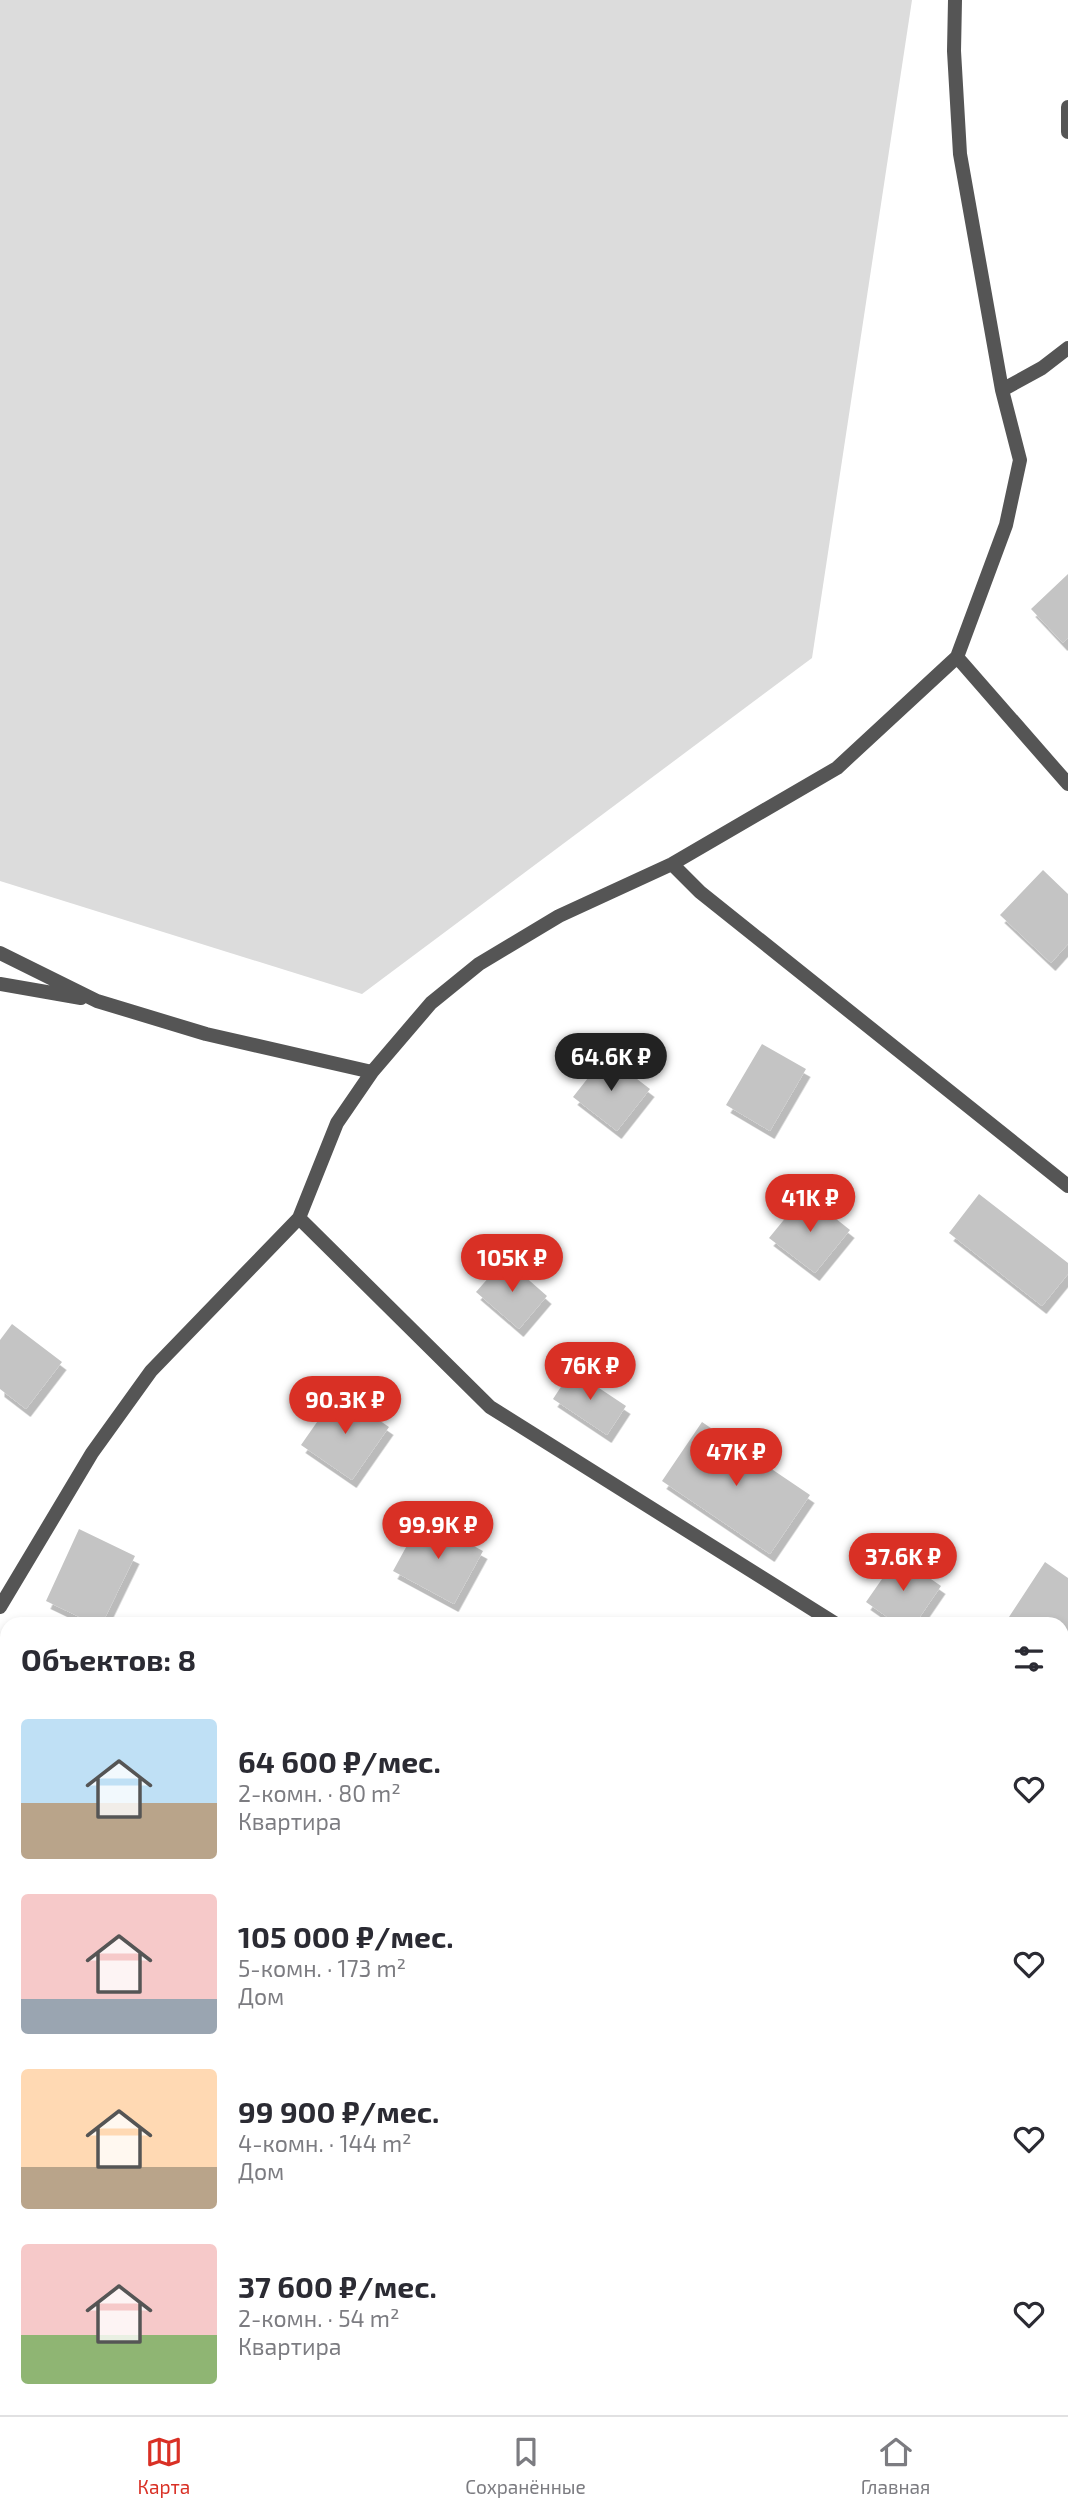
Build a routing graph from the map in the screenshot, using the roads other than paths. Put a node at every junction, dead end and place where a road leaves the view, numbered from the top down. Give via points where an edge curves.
1 (955, 0) edge
2 (1068, 107) edge
3 (1068, 132) edge
4 (1068, 348) edge
5 (1002, 390) junction
6 (957, 657) junction
7 (1068, 784) edge
8 (672, 864) junction
9 (0, 953) edge
10 (0, 984) edge
11 (97, 1001) junction
12 (372, 1072) junction
13 (1068, 1186) edge
14 (299, 1219) junction
15 (0, 1606) edge
16 (825, 1617) edge

1 - 5 street via 960,154
2 - 3 street
4 - 5 street
5 - 6 street via 1020,460 1006,525
6 - 7 street
6 - 8 street via 837,768
8 - 12 street via 559,915 479,964 431,1003
8 - 13 street via 700,892
9 - 11 street
10 - 11 street
11 - 12 street via 206,1034
12 - 14 street via 337,1123
14 - 15 street via 151,1371 92,1453
14 - 16 street via 490,1406

